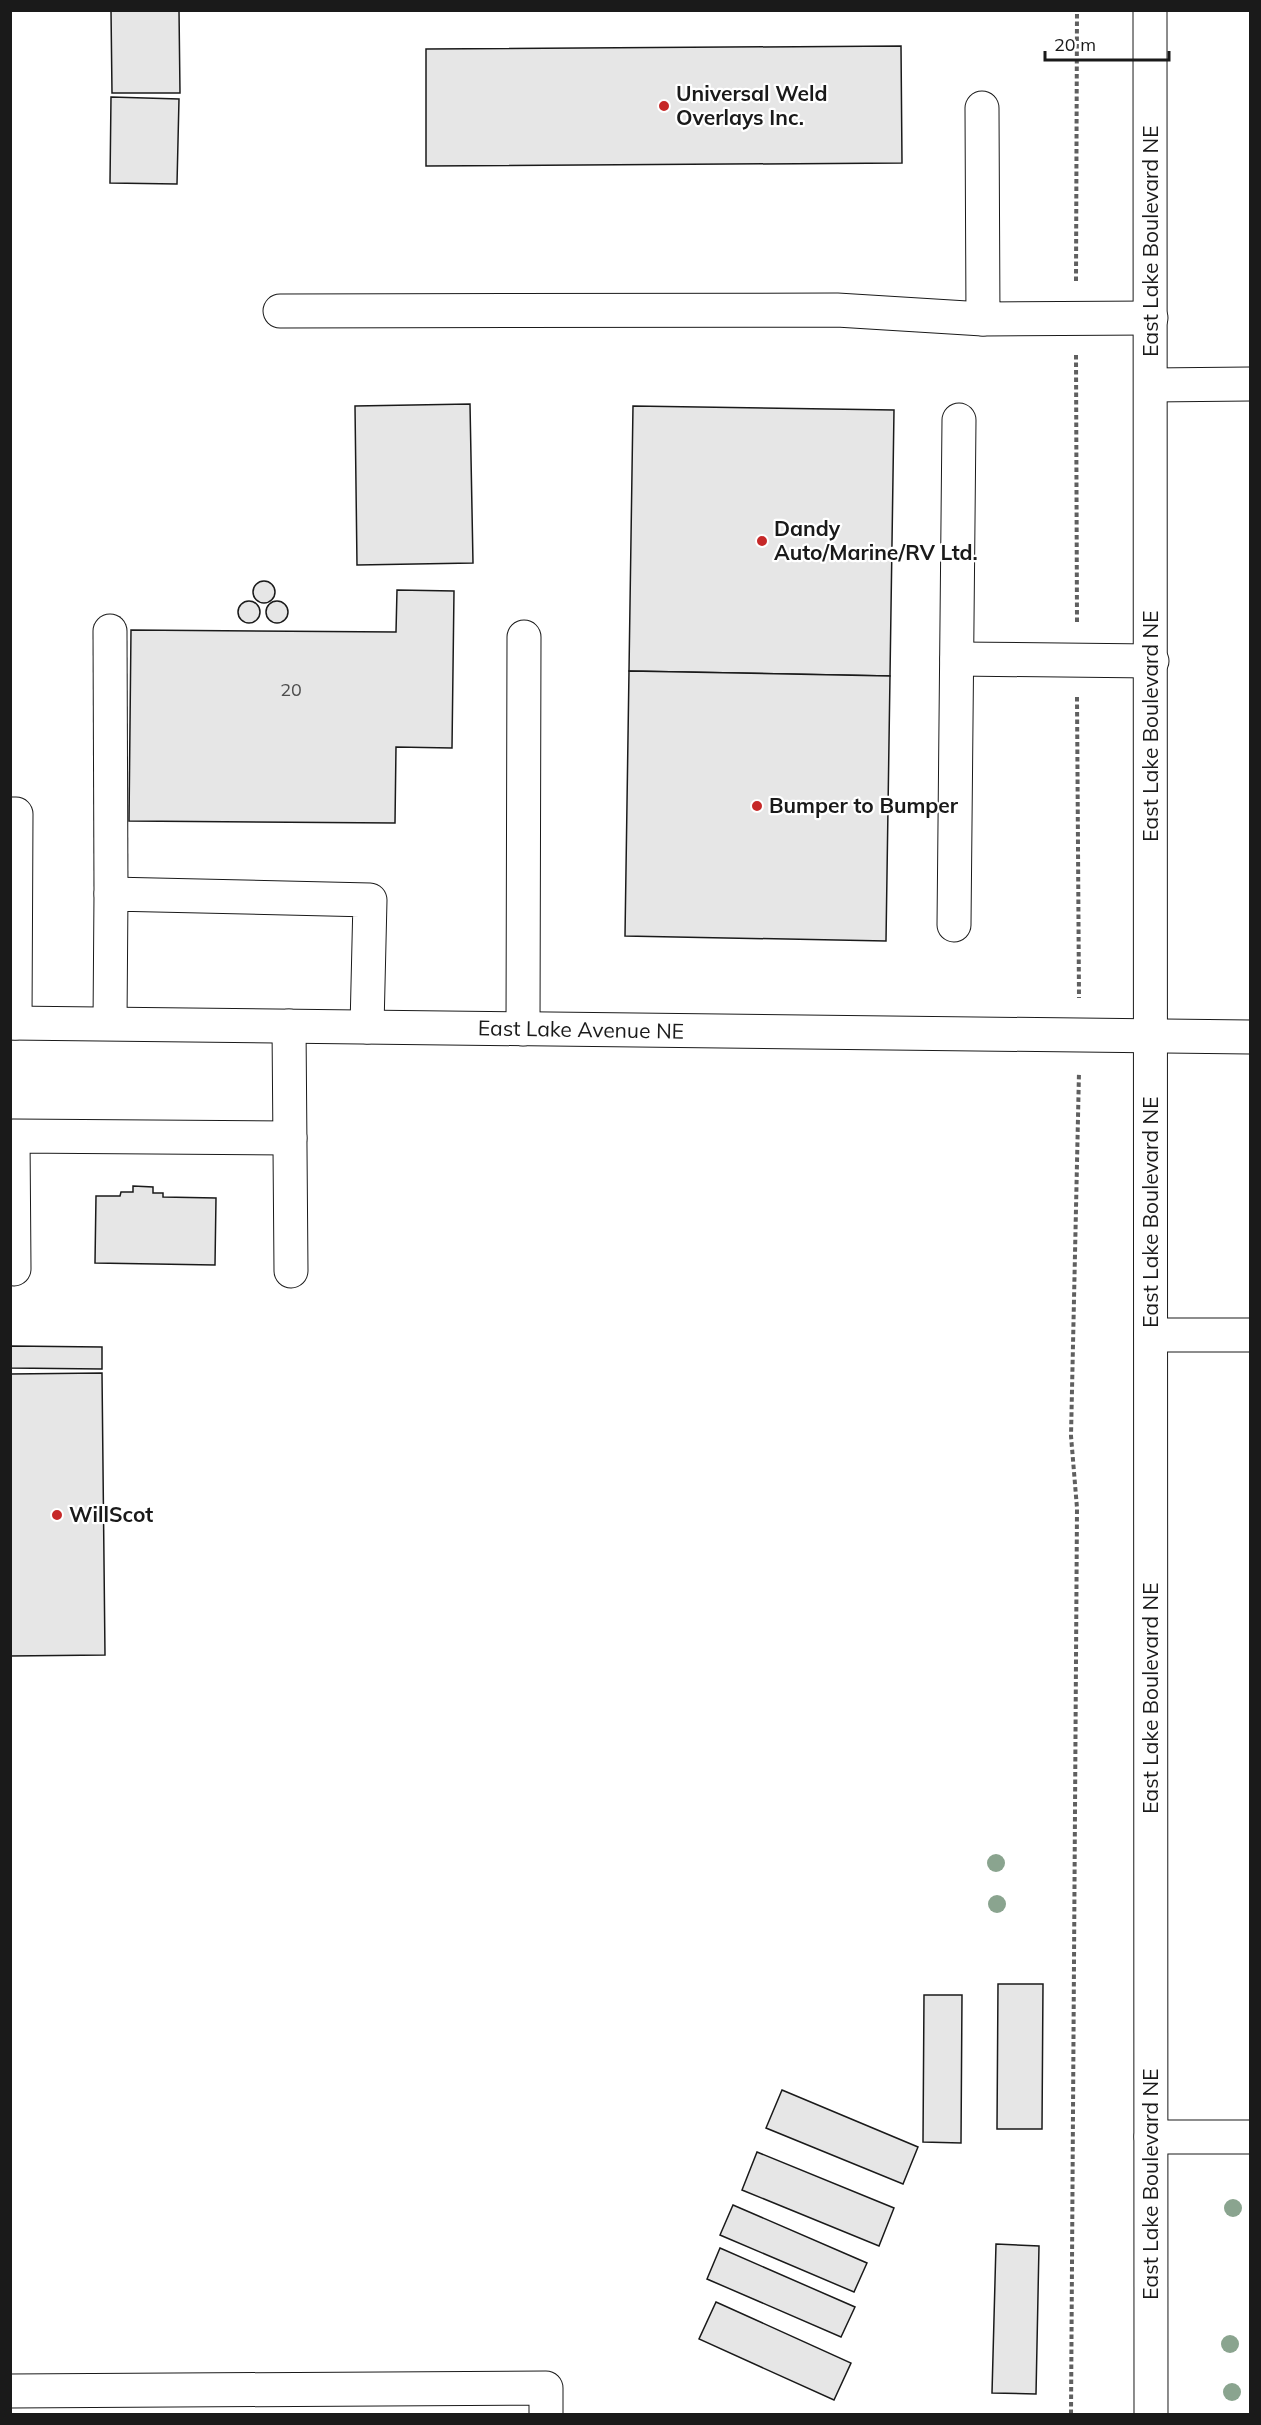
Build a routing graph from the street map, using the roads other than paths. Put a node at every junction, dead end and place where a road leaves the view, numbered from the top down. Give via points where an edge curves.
1 (1150, 10) edge
2 (982, 108) dead end
3 (280, 311) dead end
4 (1151, 318) junction
5 (983, 319) junction
6 (1251, 384) edge
7 (1151, 385) junction
8 (959, 420) dead end
9 (110, 631) dead end
10 (524, 637) dead end
11 (957, 659) junction
12 (1152, 661) junction
13 (10, 814) edge
14 (111, 894) junction
15 (954, 925) dead end
16 (13, 1023) edge
17 (110, 1023) junction
18 (289, 1026) junction
19 (367, 1027) junction
20 (523, 1029) junction
21 (1151, 1037) junction
22 (1251, 1037) edge
23 (290, 1138) junction
24 (14, 1269) dead end
25 (291, 1271) dead end
26 (1151, 1335) junction
27 (1251, 1335) edge
28 (1151, 2137) junction
29 (1251, 2137) edge
30 (10, 2391) edge
31 (546, 2415) edge
32 (1151, 2415) edge

1 - 4 main road, East Lake Boulevard NE
2 - 5 main road
3 - 5 main road via 837,310
4 - 5 main road
4 - 7 main road, East Lake Boulevard NE
6 - 7 main road
7 - 12 main road, East Lake Boulevard NE
8 - 11 main road
9 - 14 main road
10 - 20 main road
11 - 12 main road
11 - 15 main road
12 - 21 main road, East Lake Boulevard NE
13 - 16 main road via 16,814
14 - 17 main road
14 - 19 main road via 370,900
16 - 17 main road, East Lake Avenue NE
17 - 18 main road, East Lake Avenue NE
18 - 19 main road, East Lake Avenue NE
18 - 23 main road
19 - 20 main road, East Lake Avenue NE
20 - 21 main road, East Lake Avenue NE
21 - 22 main road, East Lake Avenue NE
21 - 26 main road, East Lake Boulevard NE
23 - 24 main road via 13,1136
23 - 25 main road
26 - 27 main road
26 - 28 main road, East Lake Boulevard NE
28 - 29 main road
28 - 32 main road, East Lake Boulevard NE
30 - 31 main road via 546,2388

